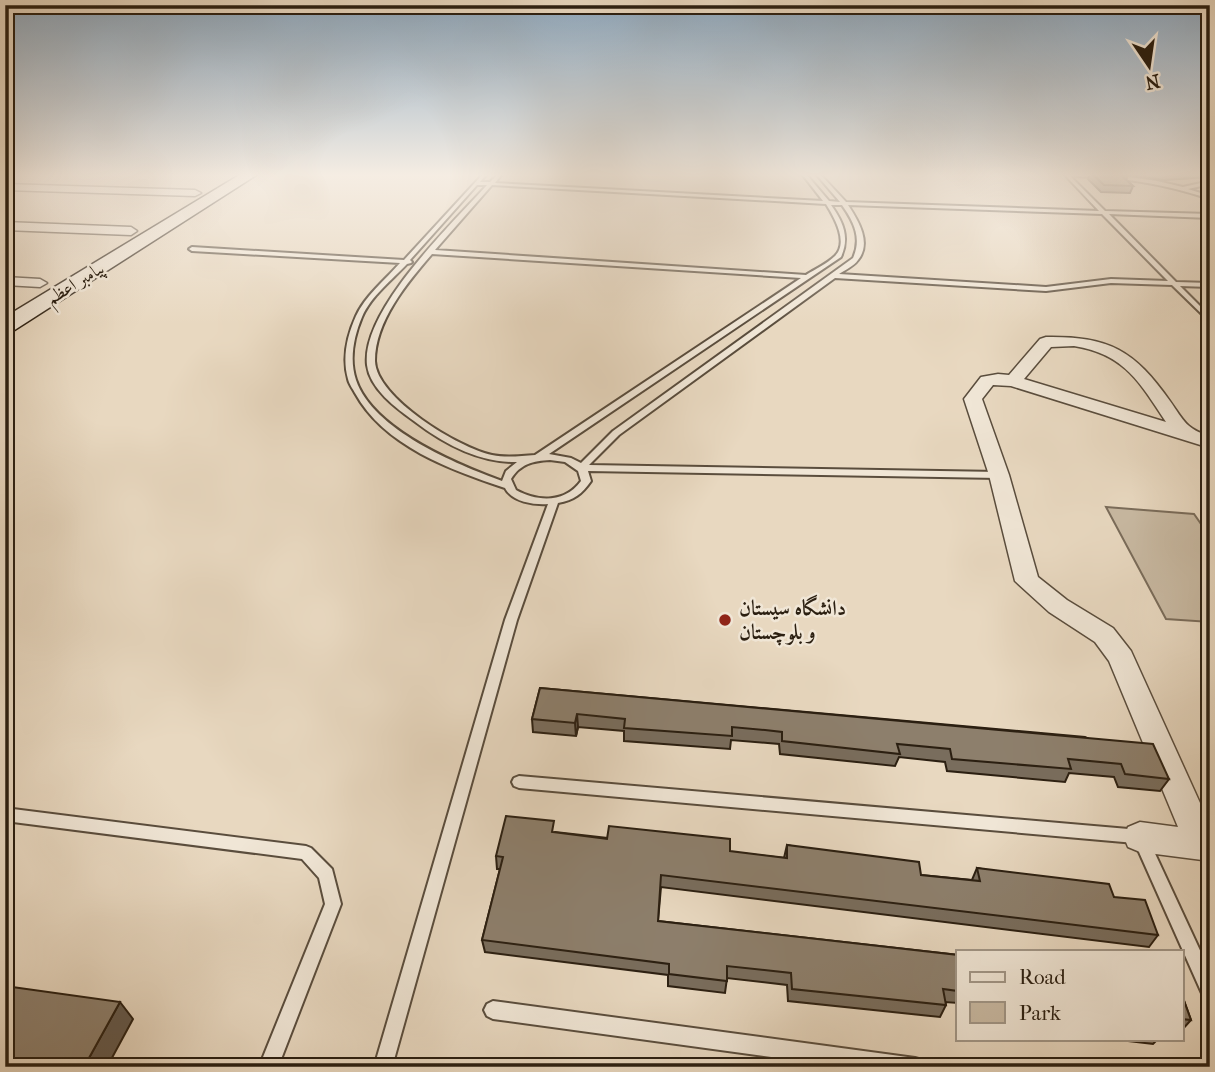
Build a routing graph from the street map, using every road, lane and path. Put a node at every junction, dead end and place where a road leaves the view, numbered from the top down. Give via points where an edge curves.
1 (143, 224) edge
2 (170, 224) edge
3 (439, 224) edge
4 (456, 224) edge
5 (838, 224) edge
6 (855, 224) edge
7 (1117, 224) edge
8 (5, 226) edge
9 (131, 231) junction
10 (845, 247) junction
11 (192, 249) dead end
12 (863, 249) junction
13 (427, 257) junction
14 (405, 262) junction
15 (836, 276) junction
16 (809, 277) junction
17 (5, 281) edge
18 (40, 283) junction
19 (801, 283) junction
20 (1175, 283) junction
21 (1210, 285) edge
22 (17, 297) dead end
23 (1210, 320) edge
24 (5, 326) edge
25 (1013, 381) junction
26 (1183, 433) junction
27 (1210, 442) edge
28 (537, 458) junction
29 (581, 468) junction
30 (999, 475) junction
31 (508, 486) junction
32 (554, 501) junction
33 (519, 782) dead end
34 (5, 814) edge
35 (1140, 836) junction
36 (1206, 846) edge
37 (1210, 992) edge
38 (493, 1010) dead end
39 (268, 1067) edge
40 (383, 1067) edge
41 (915, 1067) edge

1 - 9 main road, پیامبر اعظم
2 - 24 main road, پیامبر اعظم
3 - 14 lane
4 - 13 lane
5 - 10 lane
6 - 12 lane
7 - 20 lane
8 - 9 street
9 - 18 main road, پیامبر اعظم
10 - 12 lane
10 - 16 lane
11 - 14 lane
12 - 15 lane
13 - 14 lane
13 - 16 lane
13 - 19 lane
13 - 28 lane via 389,305 372,337 370,363 376,379 391,398 443,436 490,458
14 - 31 lane via 358,319 346,367 351,384 365,405 419,449 465,472
15 - 20 lane via 1046,289 1111,281
15 - 29 lane via 616,433
16 - 19 lane
17 - 18 street
18 - 22 main road, پیامبر اعظم
19 - 28 lane
20 - 21 lane
20 - 23 lane
25 - 26 street
25 - 26 street via 1045,342 1083,341 1108,348 1131,361
25 - 30 street via 987,381 973,399
26 - 27 street
28 - 29 lane via 563,458
28 - 31 lane via 509,472
29 - 30 lane
29 - 32 lane via 585,474 582,487
30 - 36 street via 1027,581 1104,635 1121,658
31 - 32 lane via 530,500
32 - 40 lane via 511,620
33 - 35 lane
34 - 39 lane via 306,853 326,874 333,904
35 - 36 street
35 - 37 lane
38 - 41 lane

